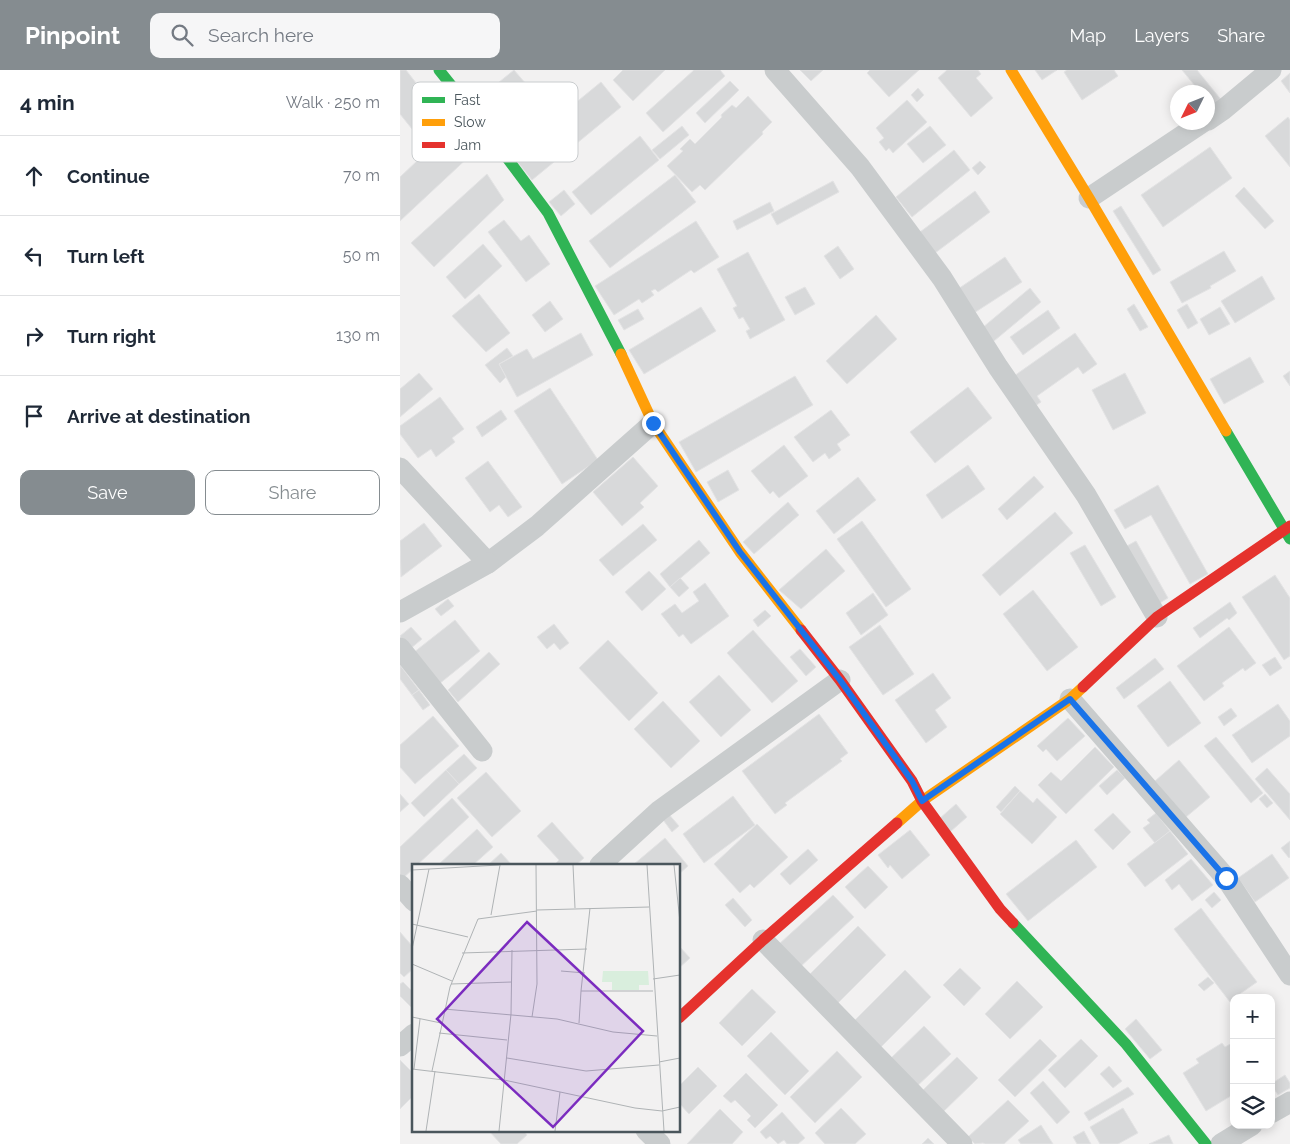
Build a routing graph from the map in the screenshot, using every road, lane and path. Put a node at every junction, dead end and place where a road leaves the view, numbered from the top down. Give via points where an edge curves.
1 (439, 70) edge
2 (775, 70) edge
3 (1011, 70) edge
4 (1272, 70) edge
5 (449, 82) edge
6 (1215, 115) edge
7 (1191, 130) edge
8 (511, 162) edge
9 (1089, 198) junction
10 (653, 423) junction
11 (400, 468) edge
12 (1288, 532) edge
13 (488, 562) junction
14 (400, 612) edge
15 (1157, 617) junction
16 (400, 648) edge
17 (840, 680) junction
18 (1070, 699) junction
19 (482, 751) dead end
20 (922, 801) junction
21 (601, 864) edge
22 (400, 885) edge
23 (412, 899) edge
24 (763, 940) junction
25 (1290, 975) edge
26 (680, 1017) edge
27 (412, 1036) edge
28 (400, 1046) edge
29 (1290, 1102) edge
30 (1275, 1111) edge
31 (1245, 1129) edge
32 (648, 1132) edge
33 (660, 1144) edge
34 (962, 1144) edge
35 (1206, 1144) edge
36 (1221, 1144) edge

1 - 5 street
2 - 15 street via 860,168 942,278 998,367 1086,495
3 - 9 street
4 - 6 street
7 - 9 street
8 - 10 street via 548,213 611,333
9 - 12 street
10 - 13 street via 537,526
10 - 17 street via 740,552
11 - 13 street
12 - 15 street
13 - 14 street
15 - 18 street
16 - 19 street
17 - 20 street via 912,781
17 - 21 street via 659,811
18 - 20 street
18 - 25 street via 1226,878
20 - 24 street
20 - 35 street via 1000,910 1126,1044
22 - 23 street
24 - 26 street
24 - 34 street
27 - 28 street
29 - 30 street
31 - 36 street
32 - 33 street

